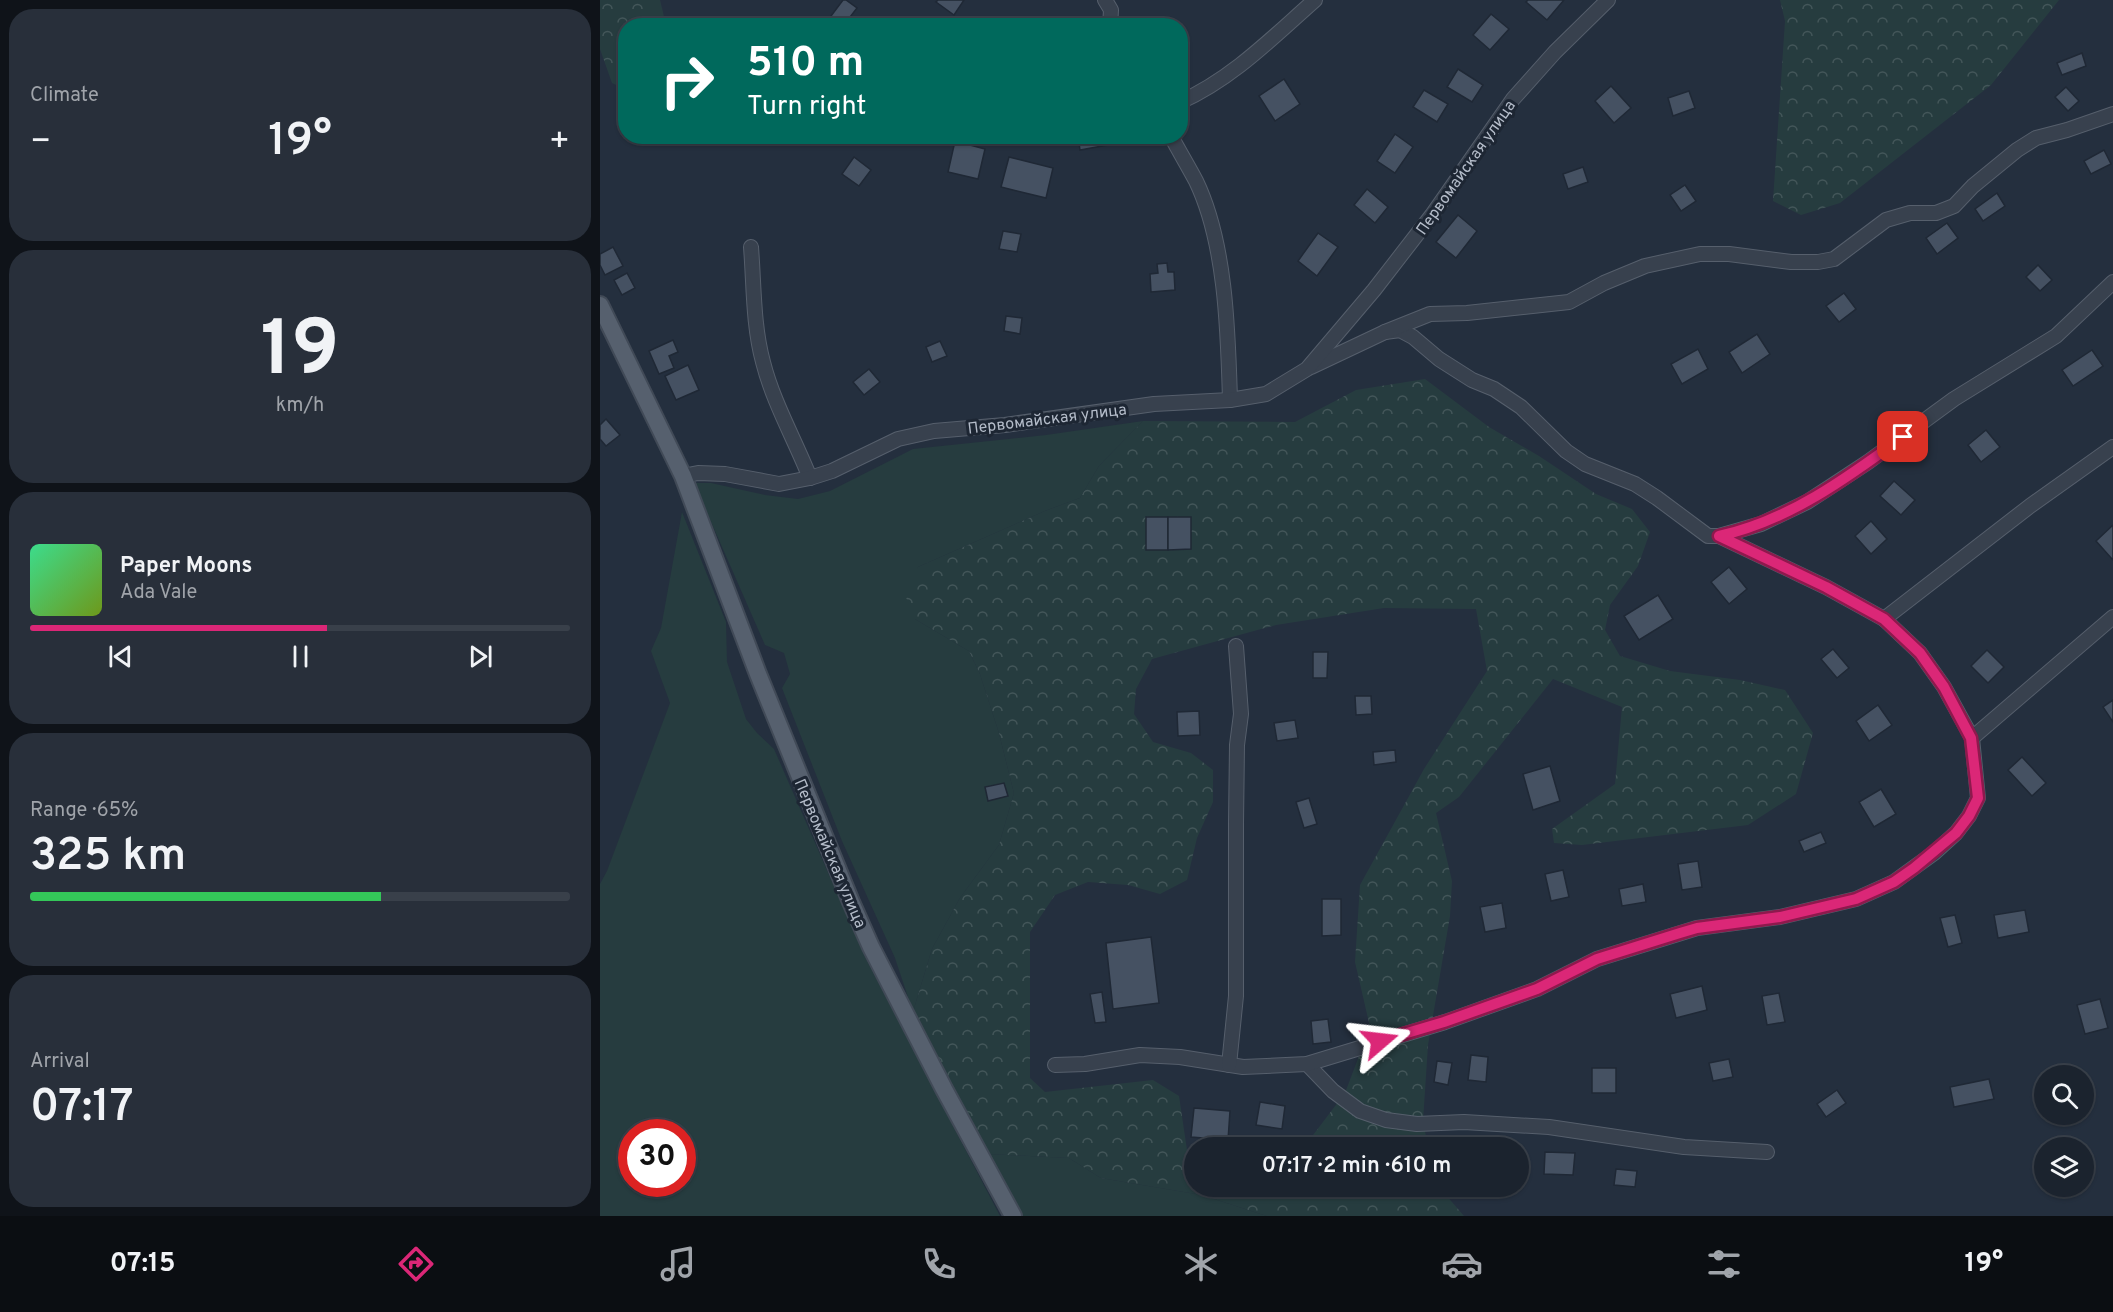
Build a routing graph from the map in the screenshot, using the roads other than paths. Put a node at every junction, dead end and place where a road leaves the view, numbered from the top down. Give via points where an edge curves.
1 (1105, 0) edge
2 (1315, 0) edge
3 (1608, 0) edge
4 (1110, 18) edge
5 (1188, 98) edge
6 (2113, 114) edge
7 (1176, 144) edge
8 (751, 247) dead end
9 (2113, 282) edge
10 (600, 305) edge
11 (1385, 332) junction
12 (1307, 369) junction
13 (1230, 400) junction
14 (2113, 447) edge
15 (682, 476) junction
16 (810, 478) junction
17 (1719, 536) junction
18 (2113, 617) edge
19 (1884, 619) junction
20 (1236, 646) dead end
21 (1971, 738) junction
22 (1306, 1064) junction
23 (1055, 1065) dead end
24 (1229, 1065) junction
25 (1767, 1152) dead end
26 (1013, 1216) edge

1 - 4 street
2 - 5 street via 1244,63
3 - 12 street, Первомайская улица via 1513,99 1432,215
6 - 11 street, Первомайская улица via 2036,138 1973,186 1954,206 1936,213 1910,213 1886,220 1834,259 1791,262 1700,254 1645,266 1569,302 1430,315
7 - 13 street via 1197,182 1212,227 1228,331
8 - 16 street via 756,332 763,363
9 - 17 street via 2056,336 1954,399 1839,481 1761,524
10 - 15 main road, Первомайская улица
11 - 12 street, Первомайская улица
11 - 17 street via 1400,330 1413,337 1447,364 1521,407 1585,464 1635,484 1708,536
12 - 13 street, Первомайская улица via 1266,394
13 - 16 street, Первомайская улица via 1154,404 934,431 898,439
14 - 19 street
15 - 16 street, Первомайская улица via 725,474 779,484
15 - 26 main road, Первомайская улица via 850,902
17 - 19 street
18 - 21 street
19 - 21 street via 1920,653
20 - 24 street via 1241,714 1237,745 1236,996
21 - 22 street via 1978,798 1969,816 1934,853 1894,882 1856,899 1822,908 1697,928 1597,959 1537,989 1455,1018
22 - 24 street
22 - 25 street via 1360,1111 1386,1120 1549,1127 1684,1147
23 - 24 street via 1140,1055

